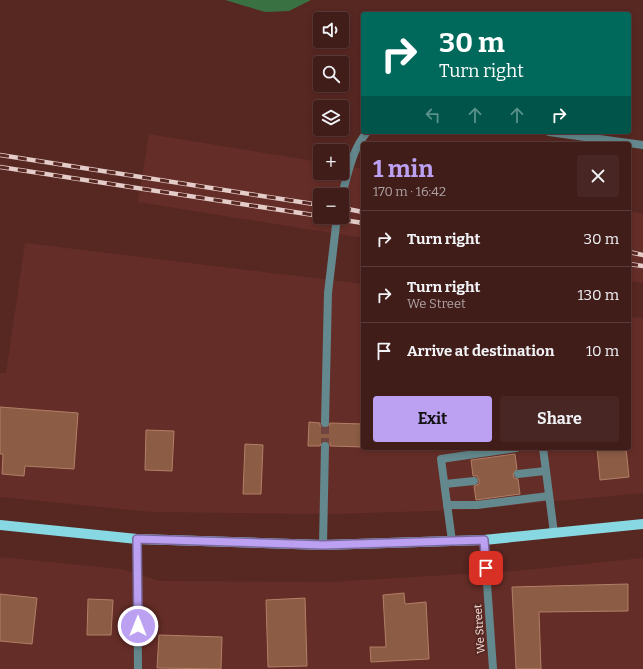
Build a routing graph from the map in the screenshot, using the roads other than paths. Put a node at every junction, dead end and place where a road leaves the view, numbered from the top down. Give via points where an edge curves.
1 (563, 134) edge
2 (361, 142) edge
3 (621, 142) edge
4 (631, 143) edge
5 (643, 145) edge
6 (344, 188) edge
7 (336, 224) edge
8 (325, 423) tunnel mouth
9 (325, 446) tunnel mouth
10 (503, 450) edge
11 (543, 450) edge
12 (546, 472) junction
13 (518, 474) dead end
14 (474, 480) dead end
15 (445, 484) junction
16 (549, 496) junction
17 (447, 505) junction
18 (643, 524) edge
19 (0, 525) edge
20 (554, 533) junction
21 (137, 539) junction
22 (484, 540) junction
23 (452, 541) junction
24 (323, 545) junction
25 (138, 669) edge
26 (493, 669) edge

1 - 3 street
2 - 6 street via 351,160
4 - 5 street
7 - 8 street via 328,293
9 - 24 street
10 - 15 street via 442,459
11 - 12 street
12 - 13 street
12 - 16 street
14 - 15 street
15 - 17 street
16 - 17 street via 477,506
16 - 20 street
17 - 23 street
18 - 20 main road
19 - 21 main road
20 - 22 main road
21 - 24 main road
21 - 25 street
22 - 23 main road
22 - 26 street, We Street
23 - 24 main road

